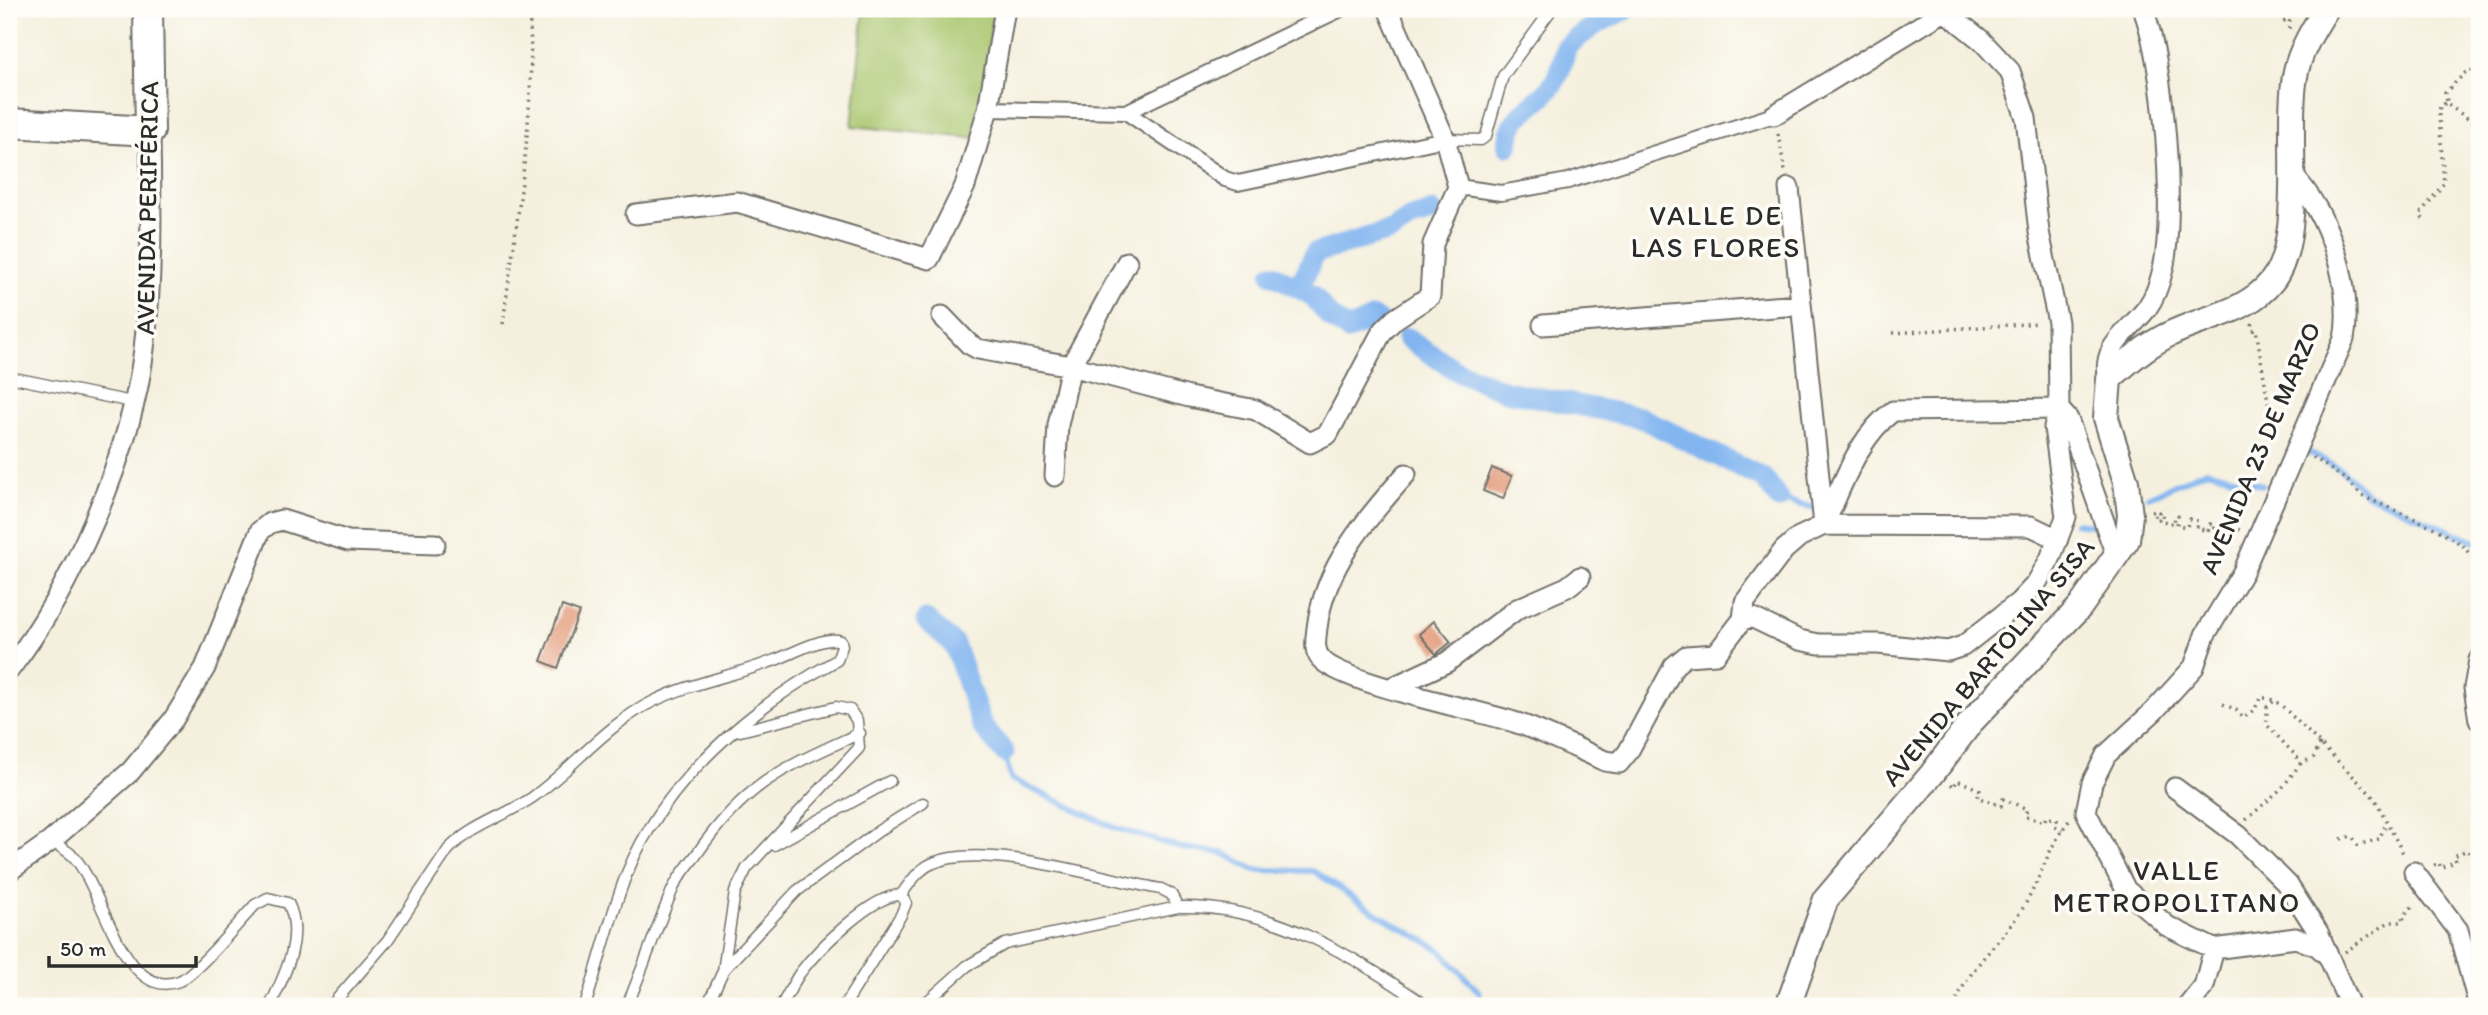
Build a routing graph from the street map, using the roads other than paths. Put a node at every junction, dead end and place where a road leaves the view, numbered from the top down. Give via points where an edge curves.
1 (148, 9) edge
2 (1005, 9) edge
3 (1341, 9) edge
4 (1388, 9) edge
5 (1552, 9) edge
6 (2143, 9) edge
7 (2326, 9) edge
8 (1945, 10) edge
9 (988, 109) junction
10 (1126, 112) junction
11 (1774, 115) joint
12 (9, 123) edge
13 (150, 131) junction
14 (1445, 139) junction
15 (2291, 174) junction
16 (1458, 187) junction
17 (1789, 188) road end
18 (636, 214) dead end
19 (1127, 262) dead end
20 (1799, 305) junction
21 (942, 316) dead end
22 (1543, 325) dead end
23 (1071, 366) junction
24 (9, 377) edge
25 (2109, 379) junction
26 (132, 402) junction
27 (2059, 409) junction
28 (1406, 474) dead end
29 (1055, 477) dead end
30 (1824, 525) junction
31 (2058, 539) junction
32 (435, 544) dead end
33 (2117, 558) junction
34 (1580, 577) dead end
35 (1744, 619) junction
36 (2479, 660) edge
37 (9, 670) edge
38 (1391, 688) junction
39 (2479, 720) edge
40 (736, 732) junction
41 (860, 733) junction
42 (890, 781) dead end
43 (2175, 788) dead end
44 (923, 803) dead end
45 (51, 841) junction
46 (764, 850) junction
47 (9, 871) edge
48 (2423, 875) road end
49 (901, 895) junction
50 (1178, 907) junction
51 (2214, 949) junction
52 (2327, 958) junction
53 (723, 971) junction
54 (270, 1006) edge
55 (331, 1006) edge
56 (585, 1006) edge
57 (627, 1006) edge
58 (707, 1006) edge
59 (782, 1006) edge
60 (845, 1006) edge
61 (922, 1006) edge
62 (1427, 1006) edge
63 (1788, 1006) edge
64 (2188, 1006) edge
65 (2350, 1006) edge
66 (2479, 1006) edge

1 - 13 main road, AVENIDA PERIFÉRICA
2 - 9 street
3 - 10 street
4 - 14 street
5 - 14 lane via 1503,76 1486,136
6 - 25 street via 2158,73 2168,242 2155,294 2110,353 2105,365
7 - 15 street via 2309,36 2296,71
8 - 11 street
8 - 27 street via 2010,71 2026,118 2039,232 2058,322
9 - 10 street
9 - 18 street via 965,186 929,260 737,202
10 - 14 street via 1225,179 1238,183
11 - 16 street via 1568,181 1501,193
12 - 13 main road
13 - 26 street, AVENIDA PERIFÉRICA via 150,282 144,352
14 - 16 street
15 - 25 street via 2283,258 2272,281 2245,305 2143,349
15 - 51 street, AVENIDA 23 DE MARZO via 2304,186 2335,253 2347,302 2344,339 2244,572 2205,635 2194,667 2106,755 2092,783 2086,812 2104,854 2135,902 2167,926
16 - 23 street via 1433,244 1430,296 1382,332 1328,434 1318,441 1310,443 1256,410
17 - 20 street
19 - 23 street
20 - 22 street
20 - 30 street
21 - 23 street via 978,349
23 - 29 street via 1058,425
24 - 26 lane
25 - 33 street, AVENIDA BARTOLINA SISA via 2106,418 2126,482 2130,515 2127,540
26 - 37 street, AVENIDA PERIFÉRICA via 119,455 93,520 56,596
27 - 30 street via 1893,411 1858,451
27 - 31 street via 2054,428 2066,510
27 - 33 street via 2068,419
28 - 38 street via 1371,514 1334,570 1318,618 1315,647 1321,660
30 - 31 street via 2031,527
30 - 35 street via 1784,550 1745,601
31 - 35 street via 2036,584 2020,602 1963,646 1948,651 1819,644 1799,640 1753,618
32 - 45 street via 348,541 282,520 270,523 260,531 205,668 173,720 131,771
33 - 63 street, AVENIDA BARTOLINA SISA via 2080,607 1971,723 1826,899
34 - 38 street via 1517,608 1447,662
35 - 38 street via 1716,654 1686,656 1674,666 1629,752 1619,762 1605,761 1519,723
36 - 39 street via 2474,688
40 - 41 lane via 836,707 850,710
40 - 55 lane via 795,683 837,660 841,641 828,640 652,702 533,797 458,839 387,941
40 - 56 lane via 694,768 654,823 627,873
41 - 46 lane via 859,748 850,759
41 - 57 lane via 763,781 730,809 673,888
42 - 46 lane
43 - 52 street via 2233,831 2288,885 2318,932
44 - 53 lane via 797,891
45 - 47 street
45 - 54 lane via 74,857 126,957 141,974 160,984 180,981 255,905 268,898 288,903 295,929 288,967
46 - 53 lane via 747,868 735,892
48 - 66 street via 2462,939
49 - 50 lane via 930,864 991,857 1044,863 1161,889 1171,894
49 - 59 lane via 877,901 822,948 800,973
49 - 60 lane via 906,903 901,915
50 - 61 lane via 1005,944 967,966
50 - 62 lane via 1245,912 1285,927 1342,951
51 - 52 street via 2296,939 2317,946
51 - 64 street via 2204,986
52 - 65 street
53 - 58 lane

